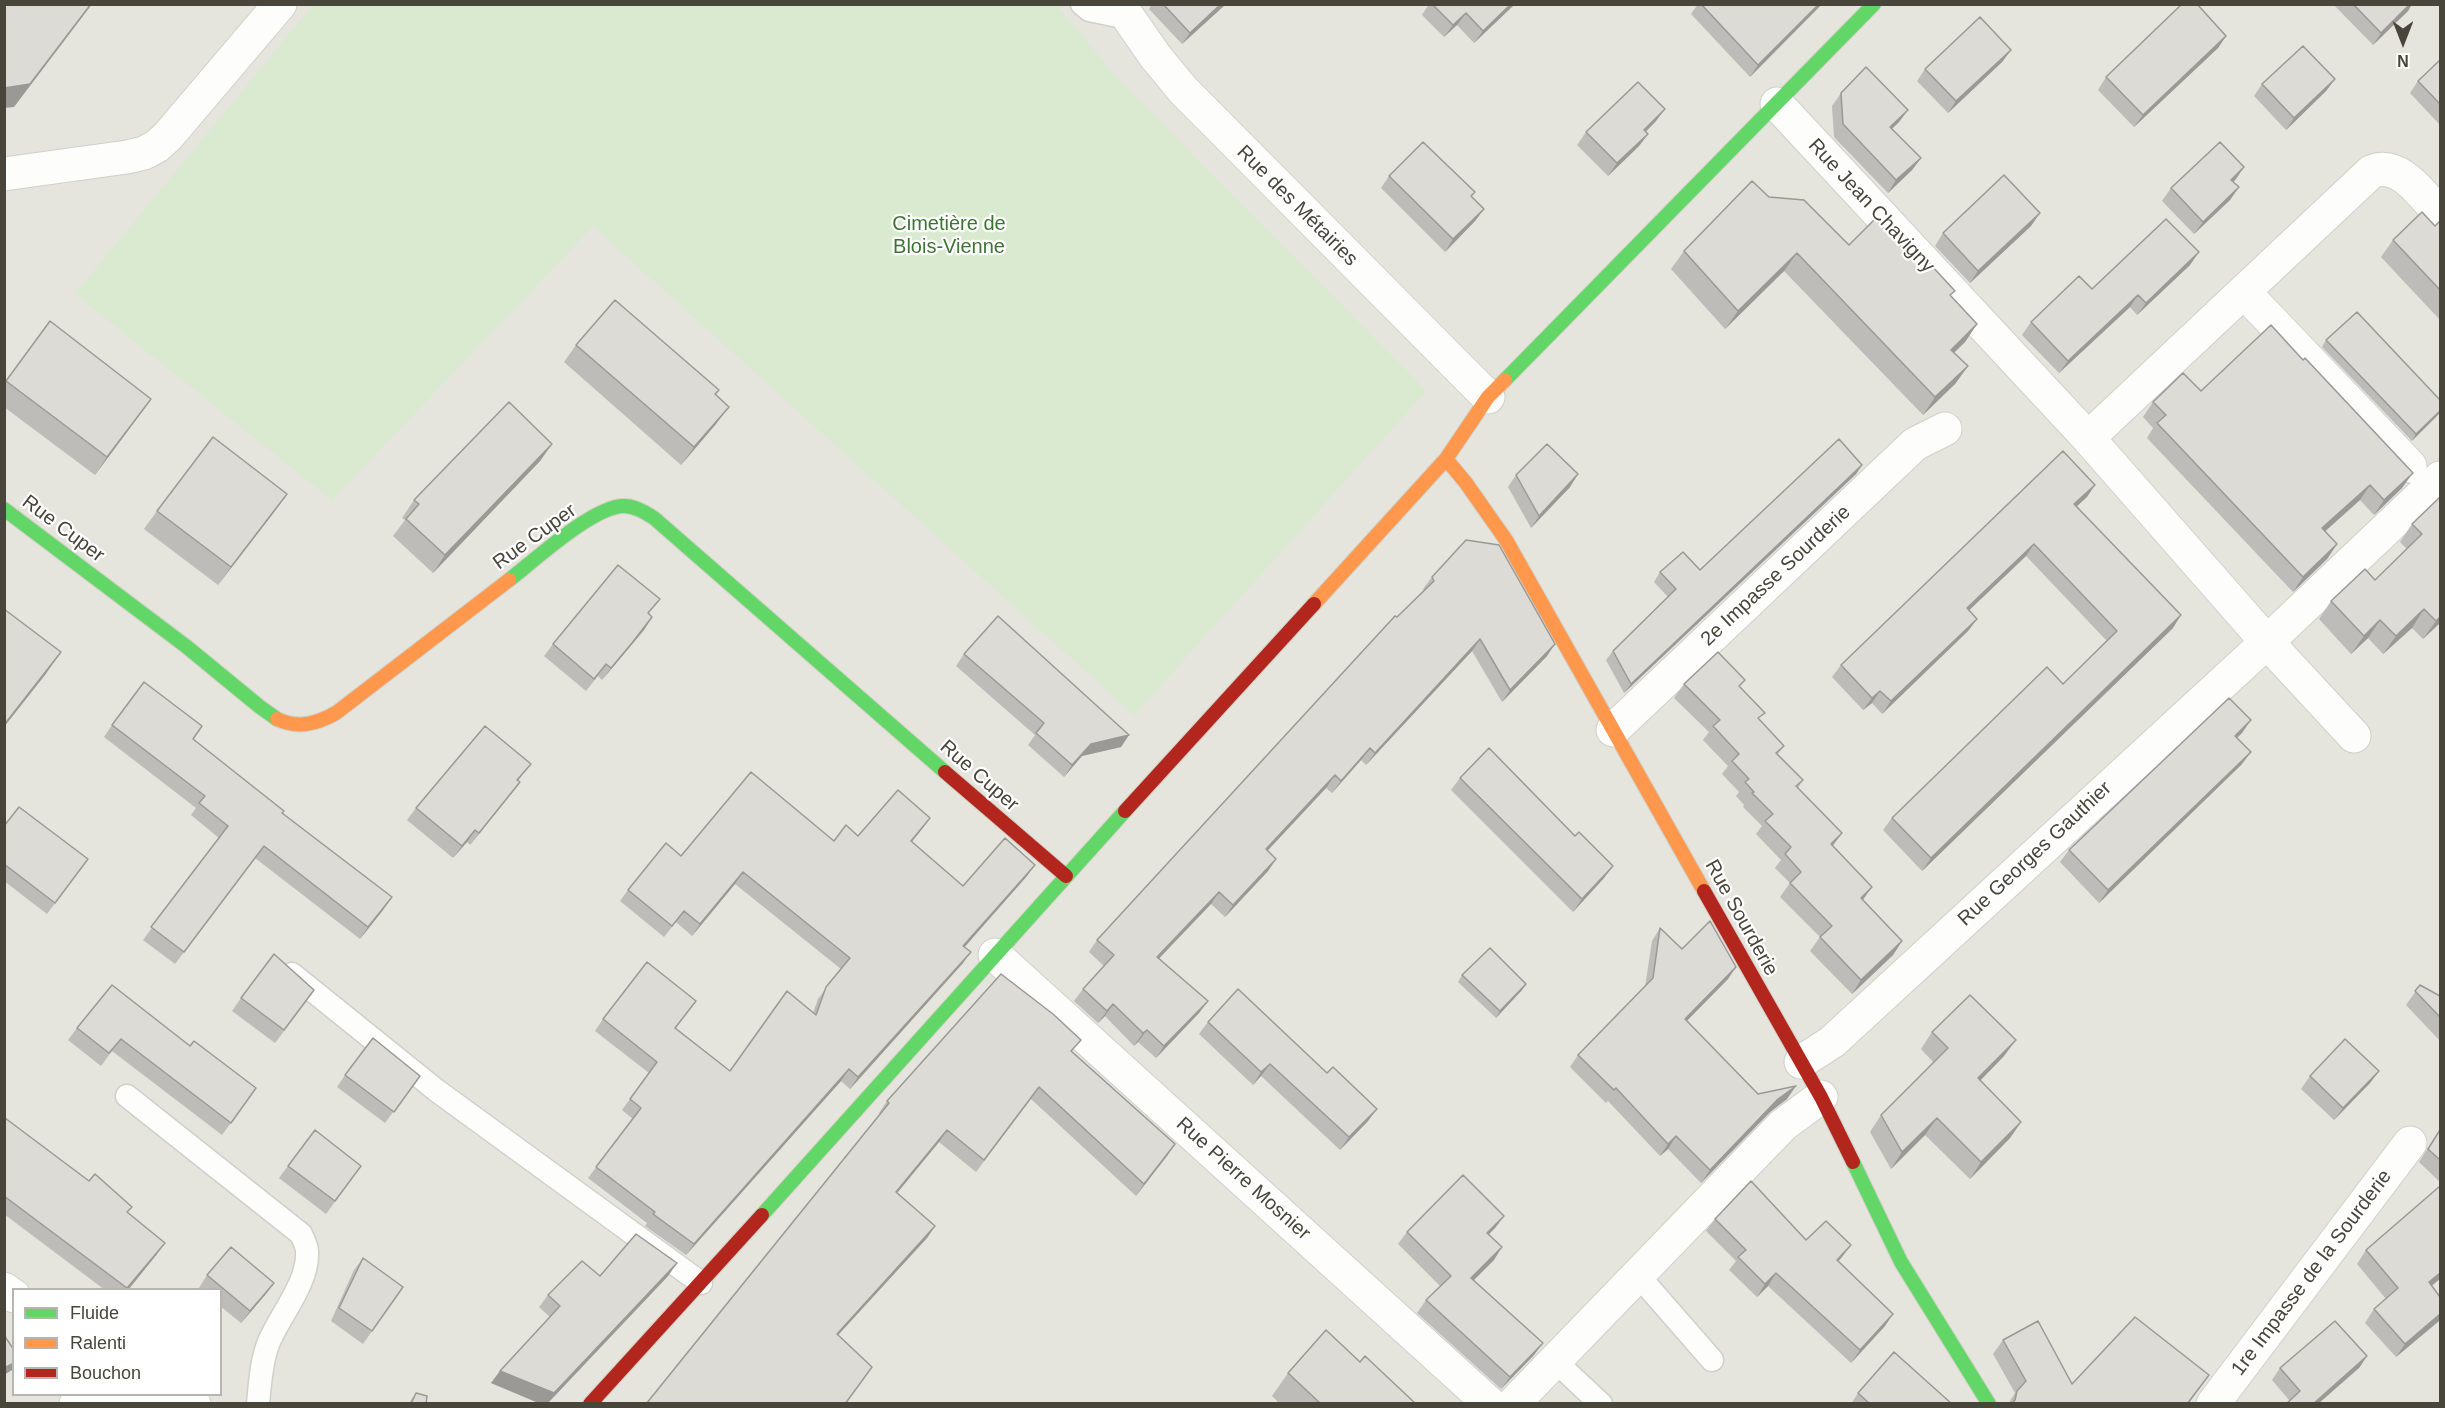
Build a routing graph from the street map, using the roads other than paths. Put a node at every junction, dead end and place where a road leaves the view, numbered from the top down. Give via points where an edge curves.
1 (280, 4) edge
2 (1082, 4) edge
3 (1874, 4) edge
4 (1124, 11) edge
5 (1777, 104) junction
6 (4, 174) edge
7 (2440, 213) edge
8 (2244, 292) junction
9 (1488, 397) junction
10 (1945, 429) dead end
11 (2088, 438) junction
12 (1446, 459) junction
13 (2410, 466) edge
14 (2440, 478) edge
15 (4, 509) edge
16 (2266, 642) junction
17 (1613, 730) junction
18 (2354, 736) dead end
19 (1066, 876) junction
20 (995, 955) junction
21 (292, 974) edge
22 (1801, 1062) junction
23 (127, 1096) dead end
24 (1821, 1097) junction
25 (2410, 1143) dead end
26 (1637, 1274) junction
27 (701, 1283) junction
28 (1712, 1360) dead end
29 (1555, 1361) junction
30 (81, 1400) edge
31 (194, 1404) edge
32 (258, 1404) edge
33 (590, 1404) edge
34 (1490, 1404) edge
35 (1514, 1404) edge
36 (1601, 1404) edge
37 (1989, 1404) edge
38 (2213, 1404) edge

1 - 6 street via 157,146 127,157
2 - 4 lane via 1089,10
3 - 5 street
4 - 9 street, Rue des Métairies via 1183,90
5 - 9 street
5 - 11 street, Rue Jean Chavigny
7 - 8 street via 2405,177 2378,168
8 - 11 street
8 - 13 street
9 - 12 street
10 - 17 street, 2e Impasse Sourderie via 1915,444
11 - 16 street, Rue Jean Chavigny
12 - 17 street, Rue Sourderie via 1506,540
12 - 19 street
14 - 16 street, Rue Georges Gauthier
15 - 19 street, Rue Cuper via 265,710 283,721 301,725 325,720 342,709 595,516 610,508 637,508 654,518
16 - 18 street, Rue Jean Chavigny
16 - 22 street, Rue Georges Gauthier via 1832,1041
17 - 22 street, Rue Sourderie
19 - 20 street
20 - 27 street
20 - 34 street, Rue Pierre Mosnier
21 - 27 lane via 436,1090
22 - 24 street, Rue Sourderie
23 - 32 lane via 301,1234 307,1250 306,1264 268,1344
24 - 26 street via 1783,1125
24 - 37 street, Rue Sourderie via 1901,1262
25 - 38 street, 1re Impasse de la Sourderie
26 - 28 lane
26 - 29 street
27 - 33 street
29 - 35 street
29 - 36 lane
30 - 31 street

